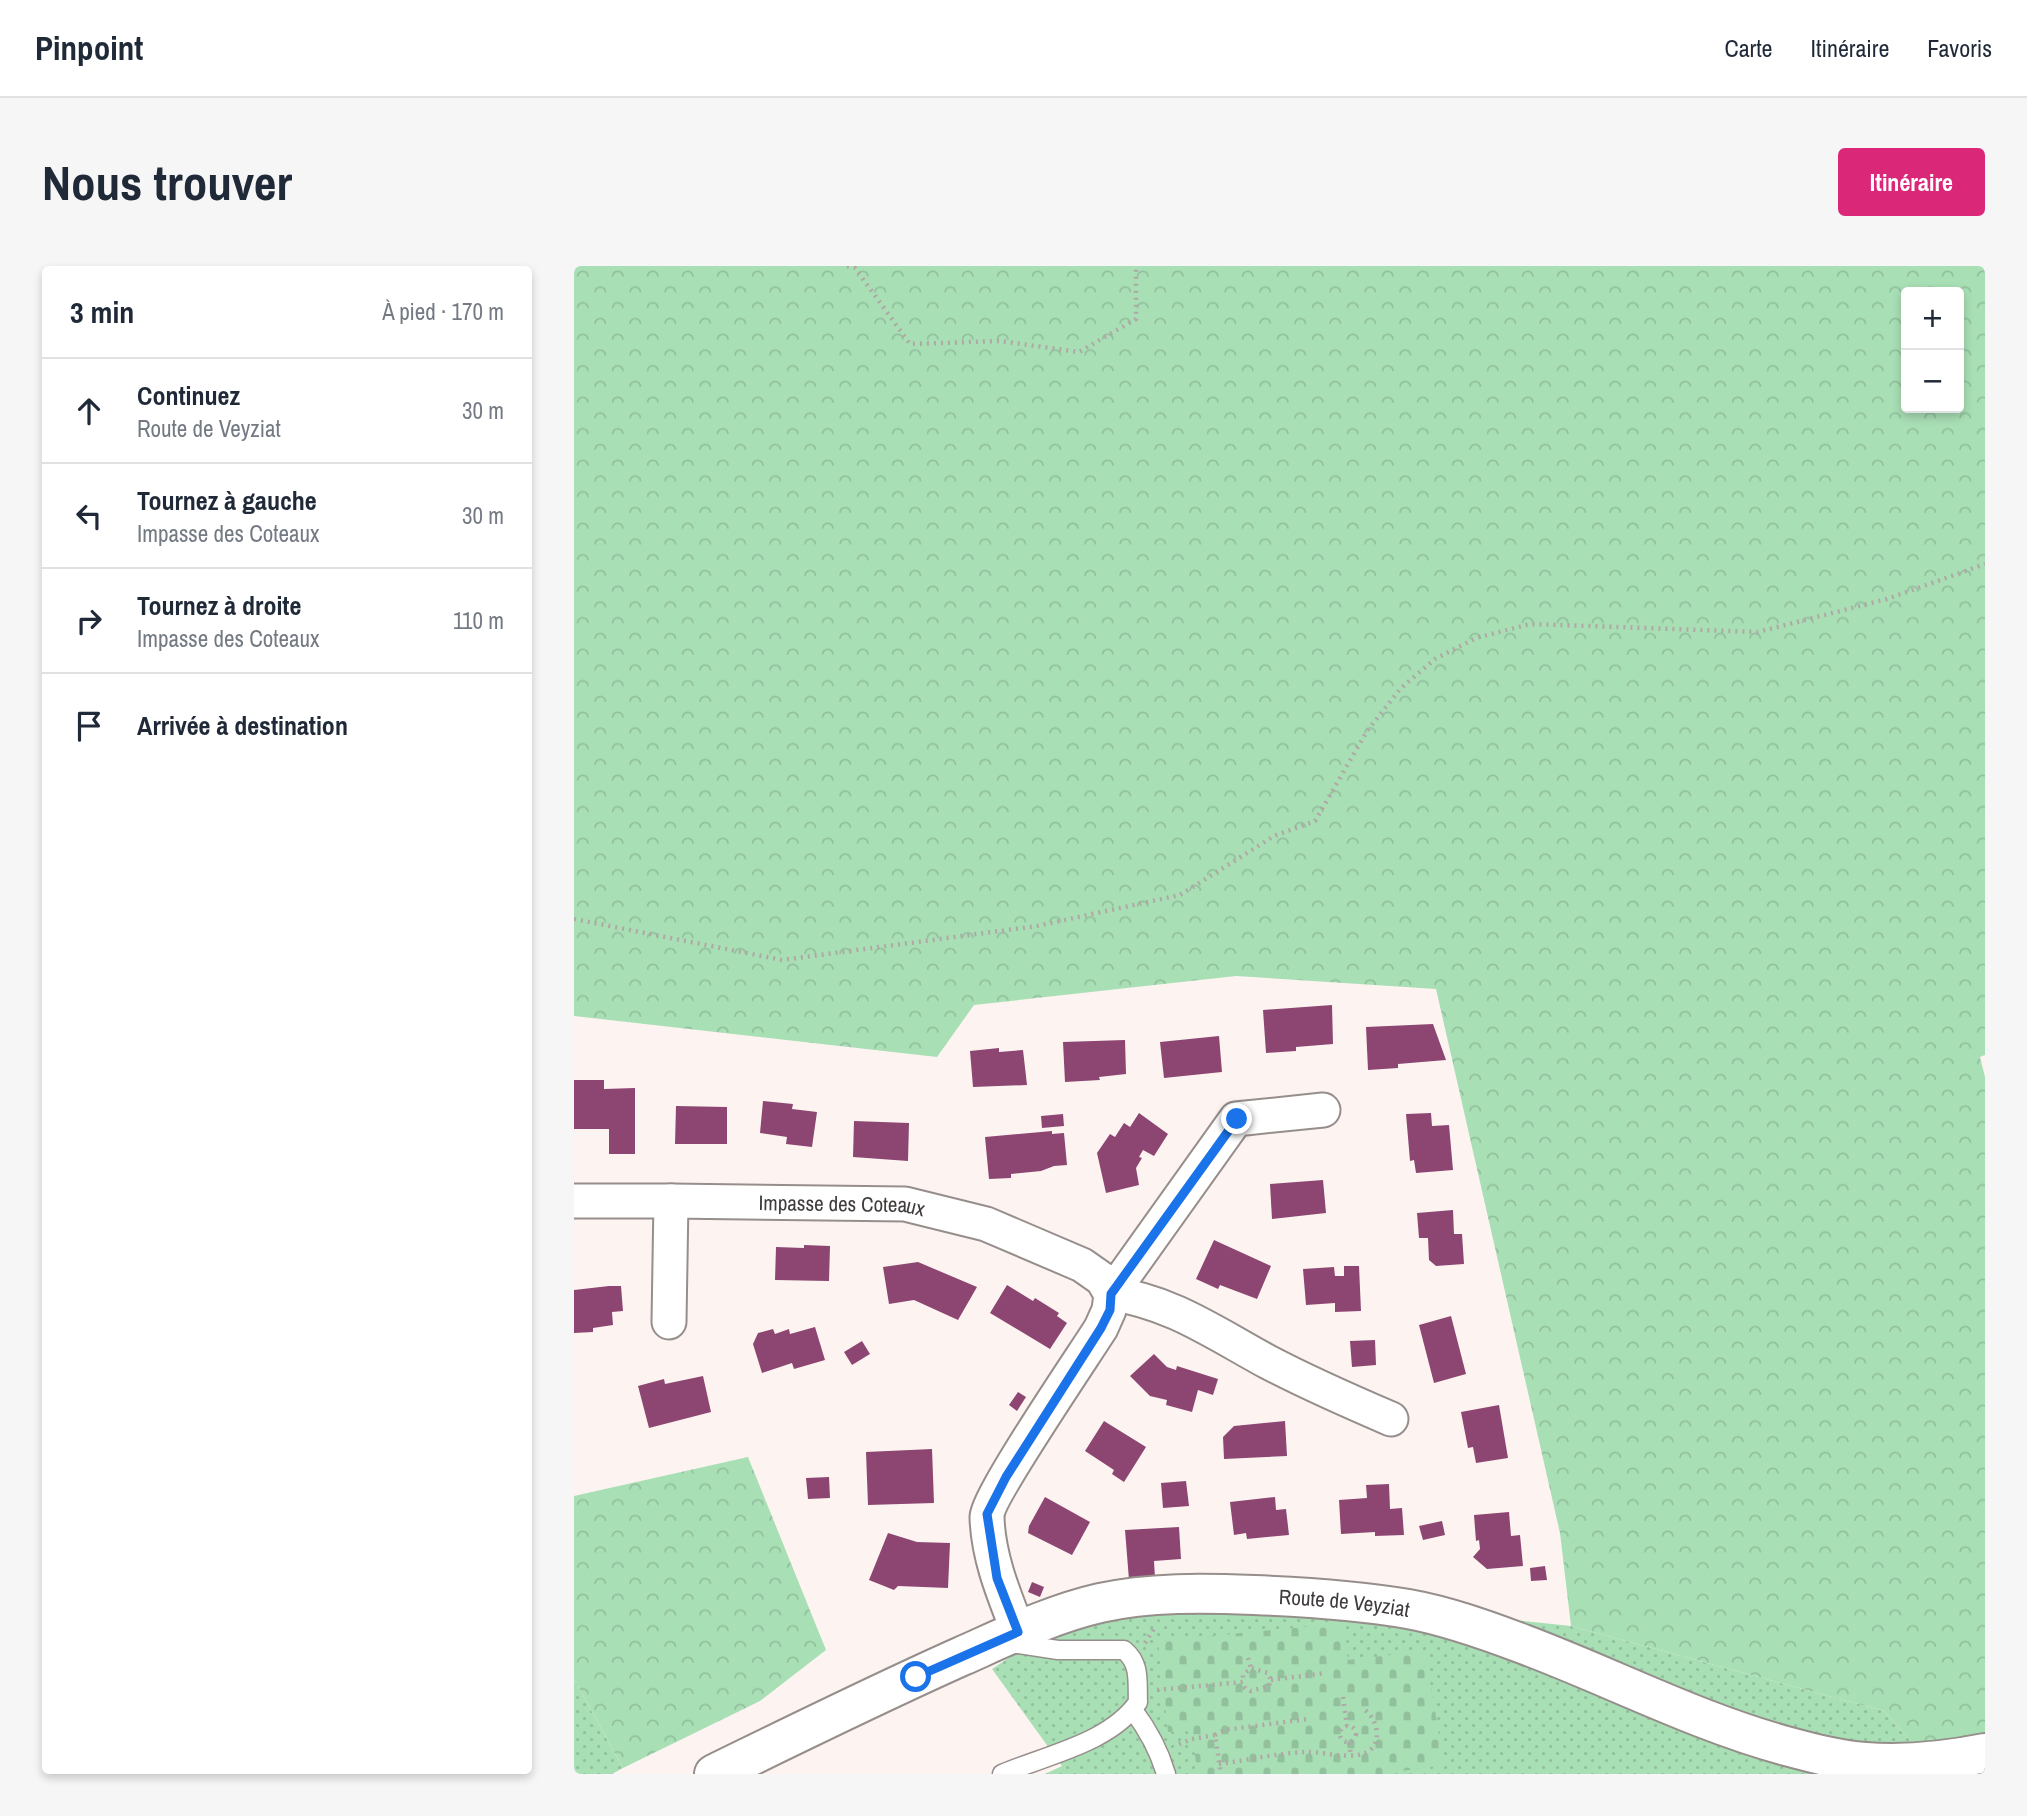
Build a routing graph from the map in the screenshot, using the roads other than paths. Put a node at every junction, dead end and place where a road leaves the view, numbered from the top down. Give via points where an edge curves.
1 (1323, 1111) dead end
2 (574, 1201) edge
3 (671, 1201) junction
4 (1111, 1294) junction
5 (669, 1321) dead end
6 (1391, 1419) dead end
7 (1007, 1636) junction
8 (1133, 1710) junction
9 (1985, 1753) edge
10 (714, 1774) edge
11 (1002, 1774) edge
12 (1166, 1774) edge

1 - 4 street via 1237,1119
2 - 3 street, Impasse des Coteaux
3 - 4 street, Impasse des Coteaux via 905,1204 986,1224 1082,1265 1102,1279
3 - 5 street
4 - 6 street via 1163,1306 1313,1385
4 - 7 street via 1110,1310 1101,1328 987,1514
7 - 8 lane via 1058,1650 1124,1650 1137,1665 1138,1702
7 - 9 street, Route de Veyziat via 1064,1613 1155,1595 1316,1598 1409,1610 1463,1623 1717,1725 1816,1754 1895,1764
7 - 10 street, Route de Veyziat
8 - 11 lane via 1100,1736
8 - 12 lane via 1158,1750

